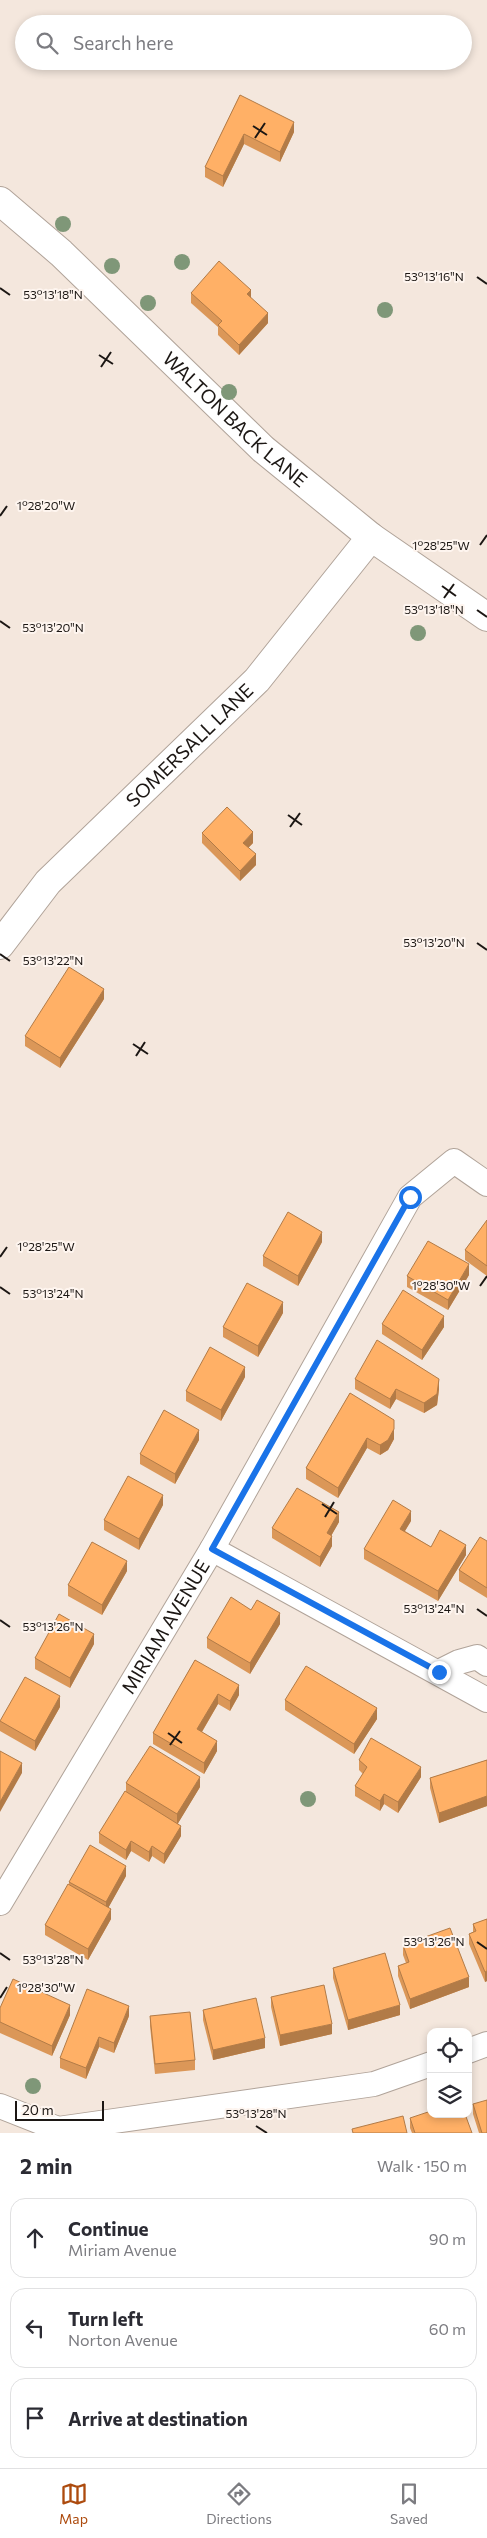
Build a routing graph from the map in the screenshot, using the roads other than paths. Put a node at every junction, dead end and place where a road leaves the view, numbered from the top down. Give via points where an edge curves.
1 (0, 201) edge
2 (371, 536) junction
3 (487, 617) edge
4 (0, 945) edge
5 (487, 1184) edge
6 (212, 1549) junction
7 (487, 1664) edge
8 (439, 1672) junction
9 (487, 1700) edge
10 (0, 1903) edge
11 (487, 2044) edge
12 (472, 2050) edge
13 (427, 2065) edge
14 (0, 2106) edge

1 - 2 street, WALTON BACK LANE via 60,253 263,449
2 - 3 street, WALTON BACK LANE
2 - 4 street, SOMERSALL LANE via 257,680 48,882
5 - 6 street, MIRIAM AVENUE via 454,1161 410,1197
6 - 8 street
6 - 10 street, MIRIAM AVENUE
7 - 8 street via 477,1657
8 - 9 street
11 - 12 street
13 - 14 street via 374,2084 58,2129

